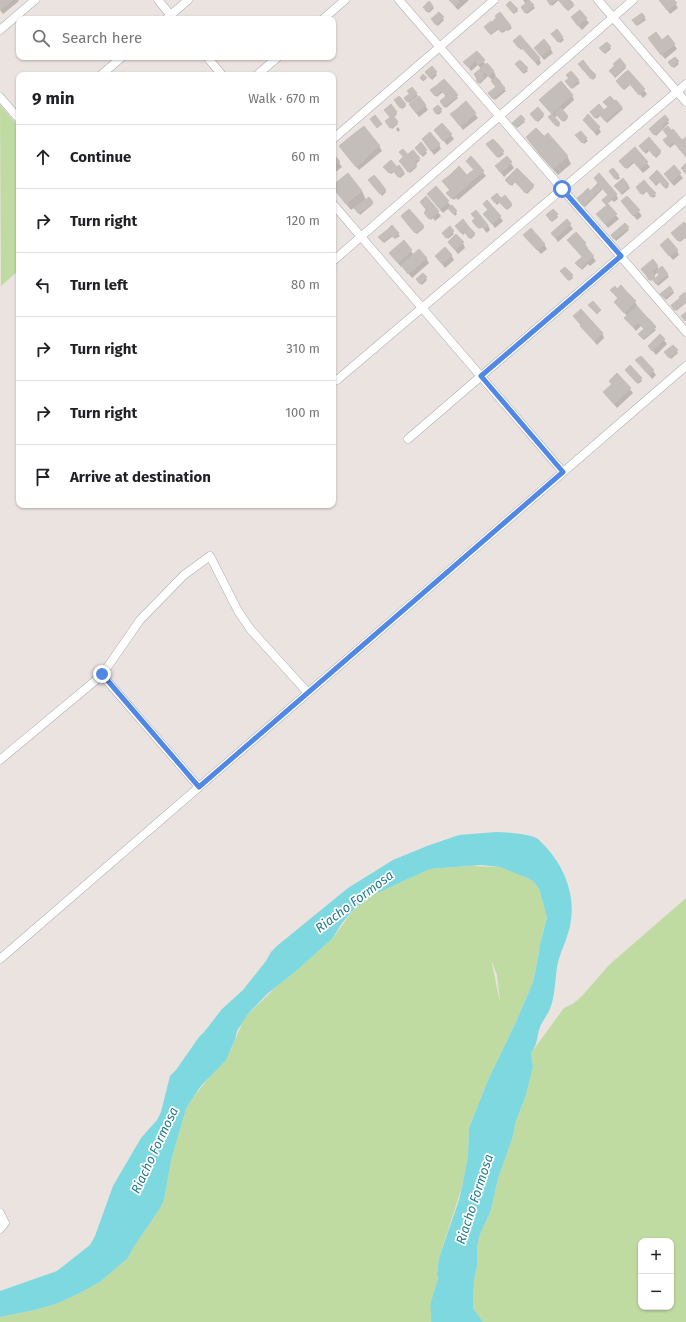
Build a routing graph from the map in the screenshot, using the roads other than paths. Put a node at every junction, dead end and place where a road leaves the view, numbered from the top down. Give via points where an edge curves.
1 (35, 0) edge
2 (158, 0) edge
3 (188, 0) edge
4 (345, 0) edge
5 (399, 0) edge
6 (494, 0) edge
7 (598, 0) edge
8 (633, 0) edge
9 (16, 16) edge
10 (16, 16) edge
11 (169, 16) edge
12 (172, 16) edge
13 (326, 16) edge
14 (613, 17) junction
15 (0, 30) edge
16 (440, 47) junction
17 (118, 60) edge
18 (209, 60) edge
19 (274, 60) edge
20 (104, 72) edge
21 (219, 72) edge
22 (260, 72) edge
23 (686, 84) edge
24 (677, 92) junction
25 (0, 97) edge
26 (686, 102) edge
27 (16, 116) edge
28 (499, 116) junction
29 (336, 136) edge
30 (562, 189) junction
31 (686, 200) edge
32 (336, 208) edge
33 (360, 236) junction
34 (621, 256) junction
35 (336, 258) edge
36 (422, 308) junction
37 (686, 332) edge
38 (686, 366) edge
39 (481, 376) junction
40 (337, 380) dead end
41 (408, 439) dead end
42 (563, 472) junction
43 (102, 674) junction
44 (308, 693) junction
45 (0, 760) edge
46 (199, 787) junction
47 (0, 959) edge
48 (0, 1213) edge
49 (0, 1230) edge

1 - 10 street
2 - 11 street
3 - 12 street
4 - 13 street
5 - 16 street
6 - 16 street
7 - 14 street
8 - 14 street
9 - 15 street
14 - 24 street
14 - 28 street
16 - 28 street
16 - 29 street
17 - 20 street
18 - 21 street
19 - 22 street
23 - 24 street
24 - 26 street
24 - 30 street
25 - 27 street
28 - 30 street
28 - 33 street
30 - 34 street
30 - 36 street
31 - 34 street
32 - 33 street
33 - 35 street
33 - 36 street
34 - 37 street
34 - 39 street
36 - 39 street
36 - 40 street
38 - 42 street
39 - 41 street
39 - 42 street
42 - 44 street
43 - 44 street via 140,620 184,575 210,556 238,611 251,630
43 - 45 street
43 - 46 street
44 - 46 street
46 - 47 street
48 - 49 street via 5,1223

